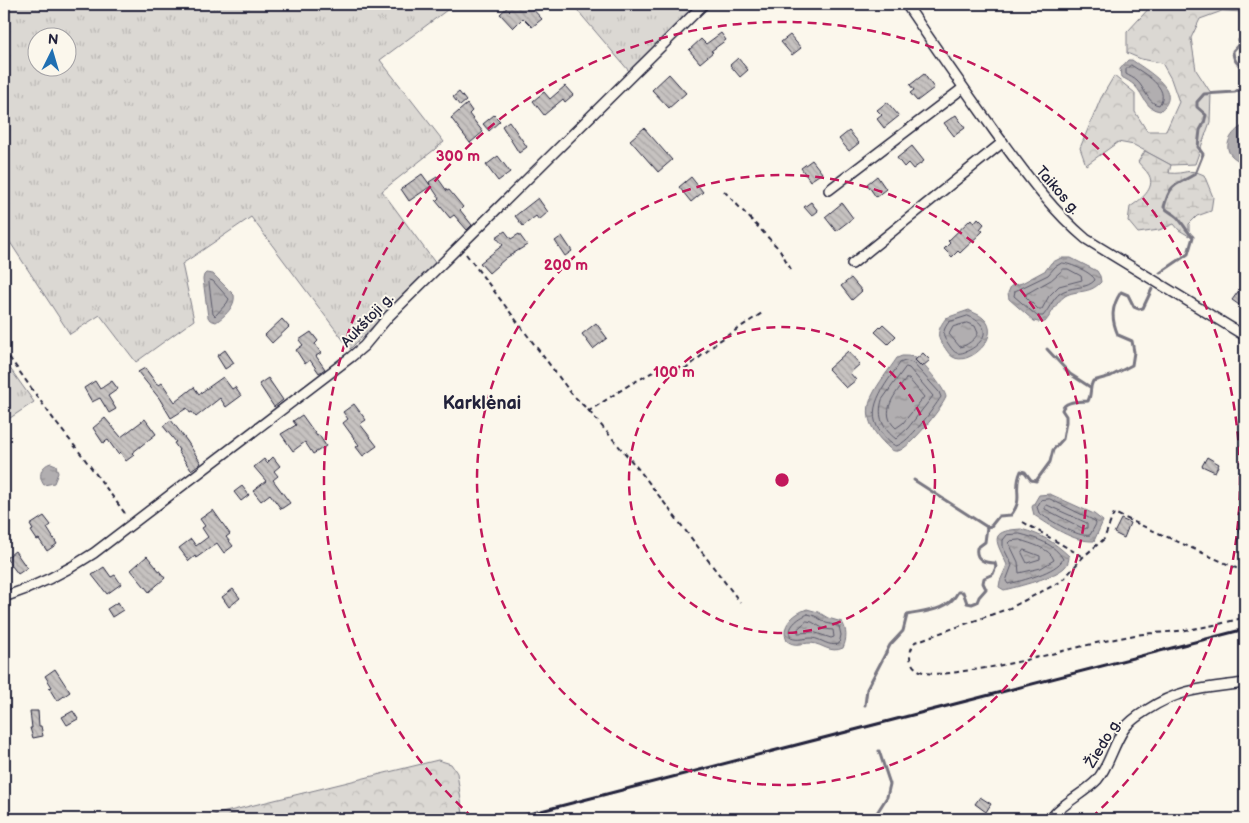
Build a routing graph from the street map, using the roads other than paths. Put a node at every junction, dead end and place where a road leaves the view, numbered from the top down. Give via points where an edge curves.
1 (704, 4) edge
2 (906, 4) edge
3 (963, 88) junction
4 (1003, 142) junction
5 (829, 190) dead end
6 (852, 264) dead end
7 (1245, 336) edge
8 (1245, 515) edge
9 (1245, 531) edge
10 (4, 597) edge
11 (1245, 683) edge
12 (1051, 819) edge

1 - 10 street, Aukštoji g. via 389,316 364,346 67,571 40,585
2 - 3 street, Taikos g.
3 - 4 street, Taikos g.
3 - 5 street
4 - 6 street
4 - 7 street, Taikos g. via 1053,208 1086,239
8 - 9 street
11 - 12 street, Žiedo g. via 1185,691 1140,714 1124,729 1098,779

